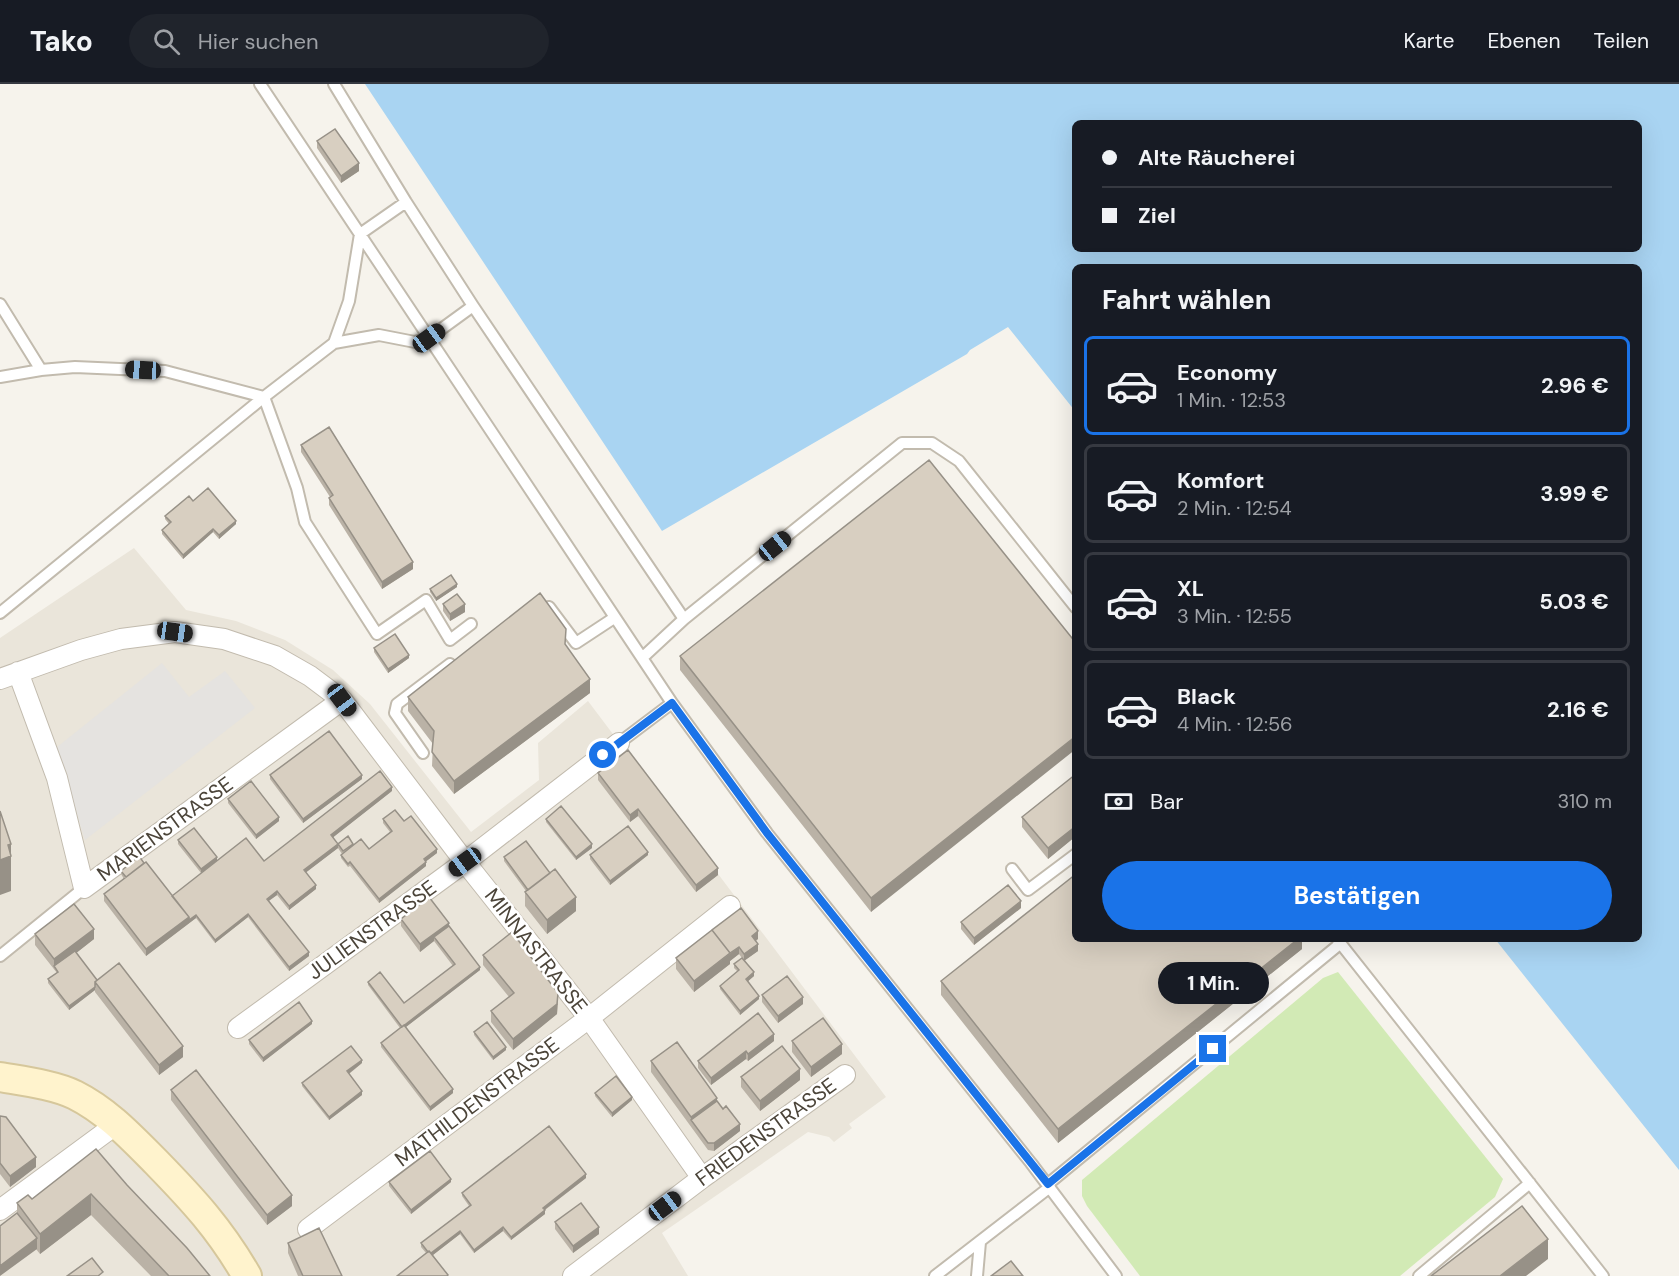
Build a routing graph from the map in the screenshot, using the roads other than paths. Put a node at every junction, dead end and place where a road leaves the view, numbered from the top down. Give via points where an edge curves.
1 (260, 84) edge
2 (334, 84) edge
3 (405, 202) junction
4 (360, 234) junction
5 (0, 304) edge
6 (472, 306) junction
7 (429, 338) junction
8 (334, 343) junction
9 (41, 370) junction
10 (0, 377) edge
11 (264, 397) junction
12 (539, 601) edge
13 (1072, 603) edge
14 (0, 614) edge
15 (614, 618) junction
16 (684, 619) junction
17 (471, 624) dead end
18 (463, 654) edge
19 (642, 658) junction
20 (9, 675) edge
21 (342, 700) junction
22 (672, 703) junction
23 (619, 743) joint
24 (423, 753) dead end
25 (1072, 857) edge
26 (465, 862) junction
27 (1012, 869) dead end
28 (84, 888) junction
29 (730, 906) dead end
30 (1338, 942) edge
31 (1340, 942) edge
32 (0, 956) edge
33 (589, 1018) junction
34 (238, 1028) dead end
35 (844, 1075) dead end
36 (0, 1077) edge
37 (0, 1087) edge
38 (118, 1123) junction
39 (702, 1178) junction
40 (1530, 1183) junction
41 (1049, 1185) junction
42 (0, 1210) edge
43 (308, 1229) dead end
44 (980, 1242) junction
45 (247, 1276) edge
46 (573, 1276) edge
47 (934, 1276) edge
48 (977, 1276) edge
49 (1116, 1276) edge
50 (1419, 1276) edge
51 (1603, 1276) edge

1 - 4 lane
2 - 3 lane
3 - 4 lane
3 - 6 lane
4 - 7 lane
4 - 8 lane via 349,301
5 - 9 lane
6 - 7 lane
6 - 16 lane
7 - 8 lane via 415,342 379,335
7 - 15 lane
8 - 11 lane
9 - 10 lane
9 - 11 lane via 75,367 165,371
11 - 14 lane
11 - 17 lane via 305,522 376,634 426,600 450,640
12 - 15 lane via 545,601 576,643
13 - 16 lane via 959,461 932,443 902,443
15 - 19 lane
16 - 19 lane
18 - 24 lane via 397,704 395,713
19 - 22 lane
20 - 21 street, MINNASTRASSE via 121,639 175,632 224,639 275,656
20 - 28 street, MARIENSTRASSE via 57,778
21 - 26 street, MINNASTRASSE
21 - 28 street, MARIENSTRASSE
22 - 23 lane
22 - 41 lane via 767,833
23 - 26 street, JULIENSTRASSE
25 - 27 lane via 1028,890
26 - 33 street, MINNASTRASSE
26 - 34 street, JULIENSTRASSE
28 - 32 lane
29 - 33 street, MATHILDENSTRASSE
30 - 41 lane
31 - 40 lane
33 - 39 street, MINNASTRASSE
33 - 43 street, MATHILDENSTRASSE
35 - 39 street, FRIEDENSTRASSE
36 - 38 main road via 75,1095
37 - 38 main road via 73,1103
38 - 42 street
38 - 45 main road via 203,1210
39 - 46 street, FRIEDENSTRASSE
40 - 50 lane
40 - 51 lane
41 - 44 lane
41 - 49 lane
44 - 47 lane
44 - 48 lane

